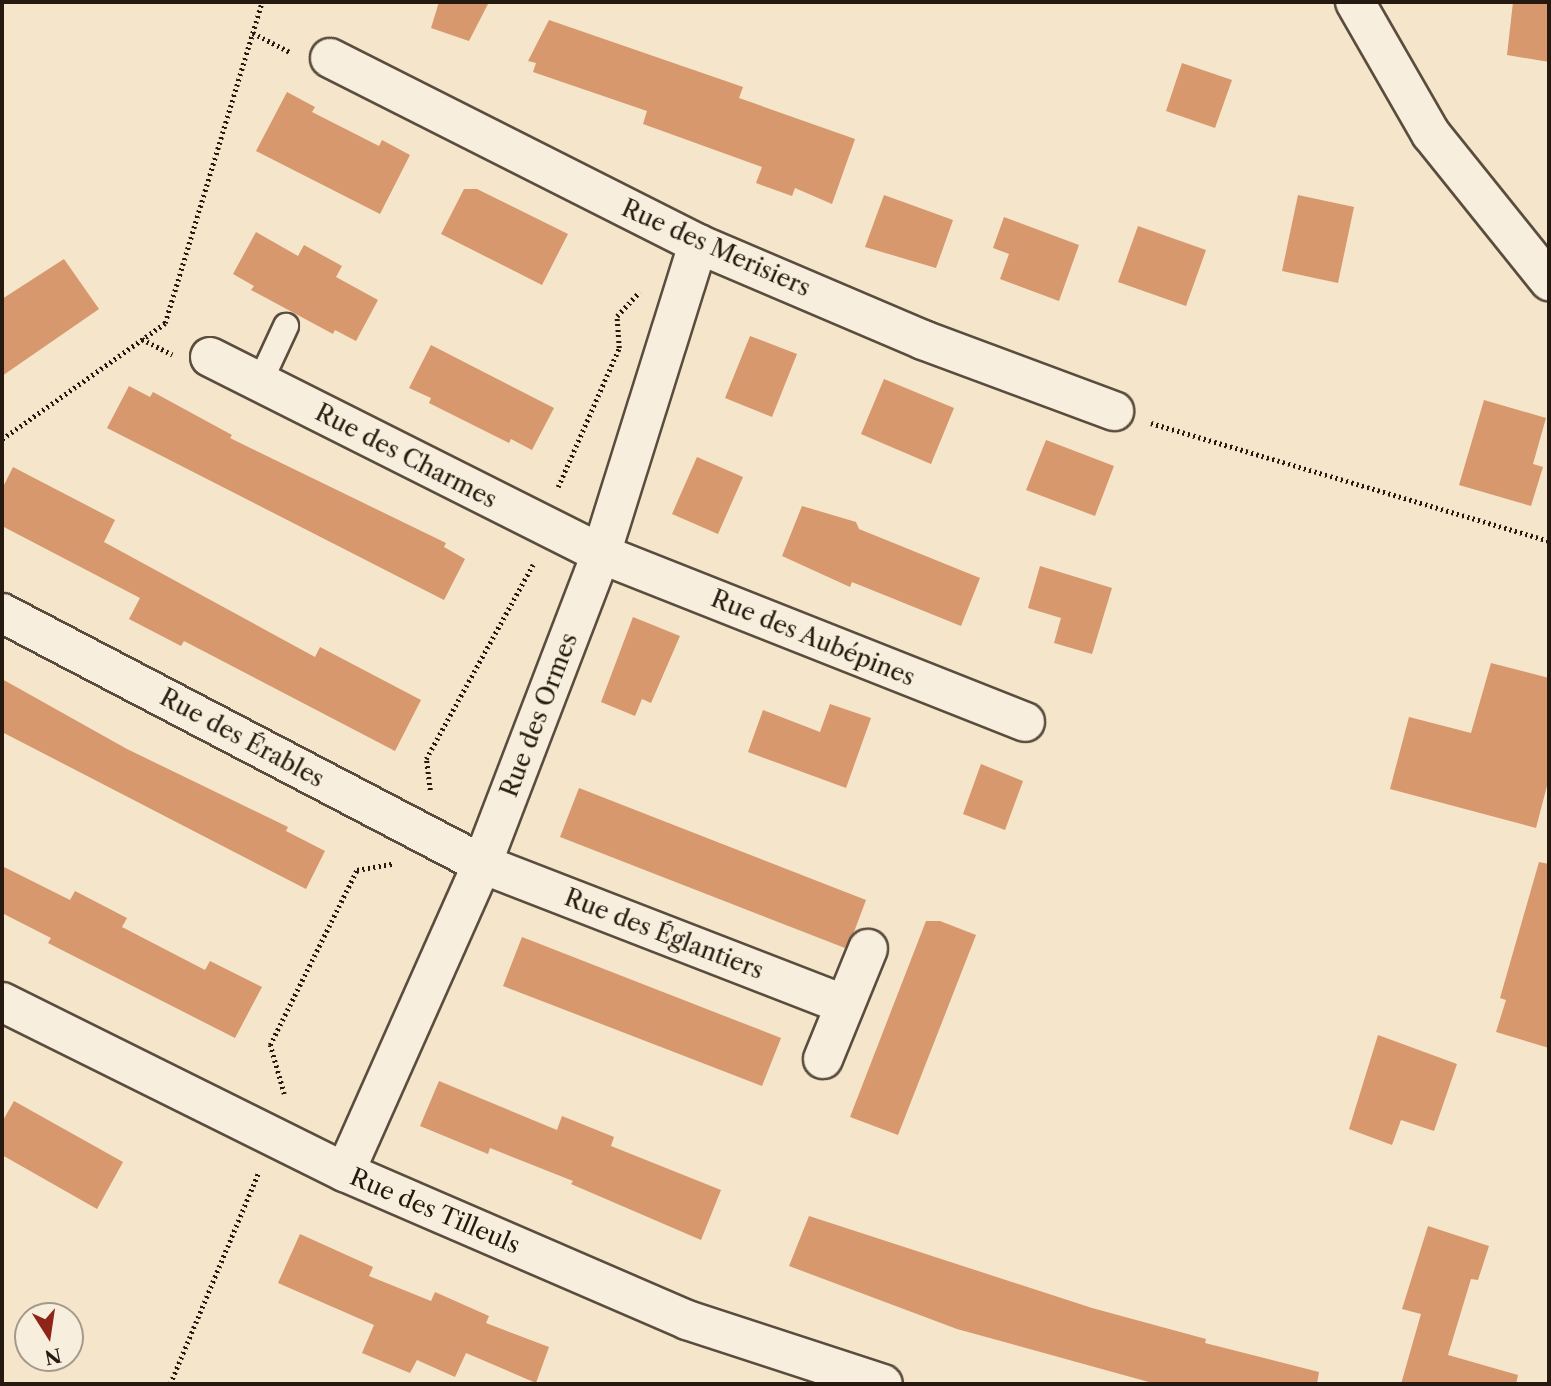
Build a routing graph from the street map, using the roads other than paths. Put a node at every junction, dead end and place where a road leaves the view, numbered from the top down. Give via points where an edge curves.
1 (1355, 2) edge
2 (330, 58) dead end
3 (698, 244) junction
4 (1549, 281) edge
5 (286, 326) dead end
6 (211, 357) dead end
7 (260, 382) junction
8 (1114, 411) road end
9 (601, 554) junction
10 (2, 613) edge
11 (1026, 722) dead end
12 (482, 864) junction
13 (868, 949) dead end
14 (2, 1002) edge
15 (845, 1004) junction
16 (823, 1059) dead end
17 (345, 1172) junction
18 (883, 1384) edge

1 - 4 street via 1431,134
2 - 3 street, Rue des Merisiers
3 - 8 street, Rue des Merisiers via 923,340
3 - 9 street, Rue des Ormes
5 - 7 lane
6 - 7 street, Rue des Charmes
7 - 9 street, Rue des Charmes
9 - 11 street, Rue des Aubépines
9 - 12 street, Rue des Ormes
10 - 12 street, Rue des Érables
12 - 15 street, Rue des Églantiers
12 - 17 street, Rue des Ormes
13 - 15 street
14 - 17 street, Rue des Tilleuls
15 - 16 street
17 - 18 street, Rue des Tilleuls via 687,1320

